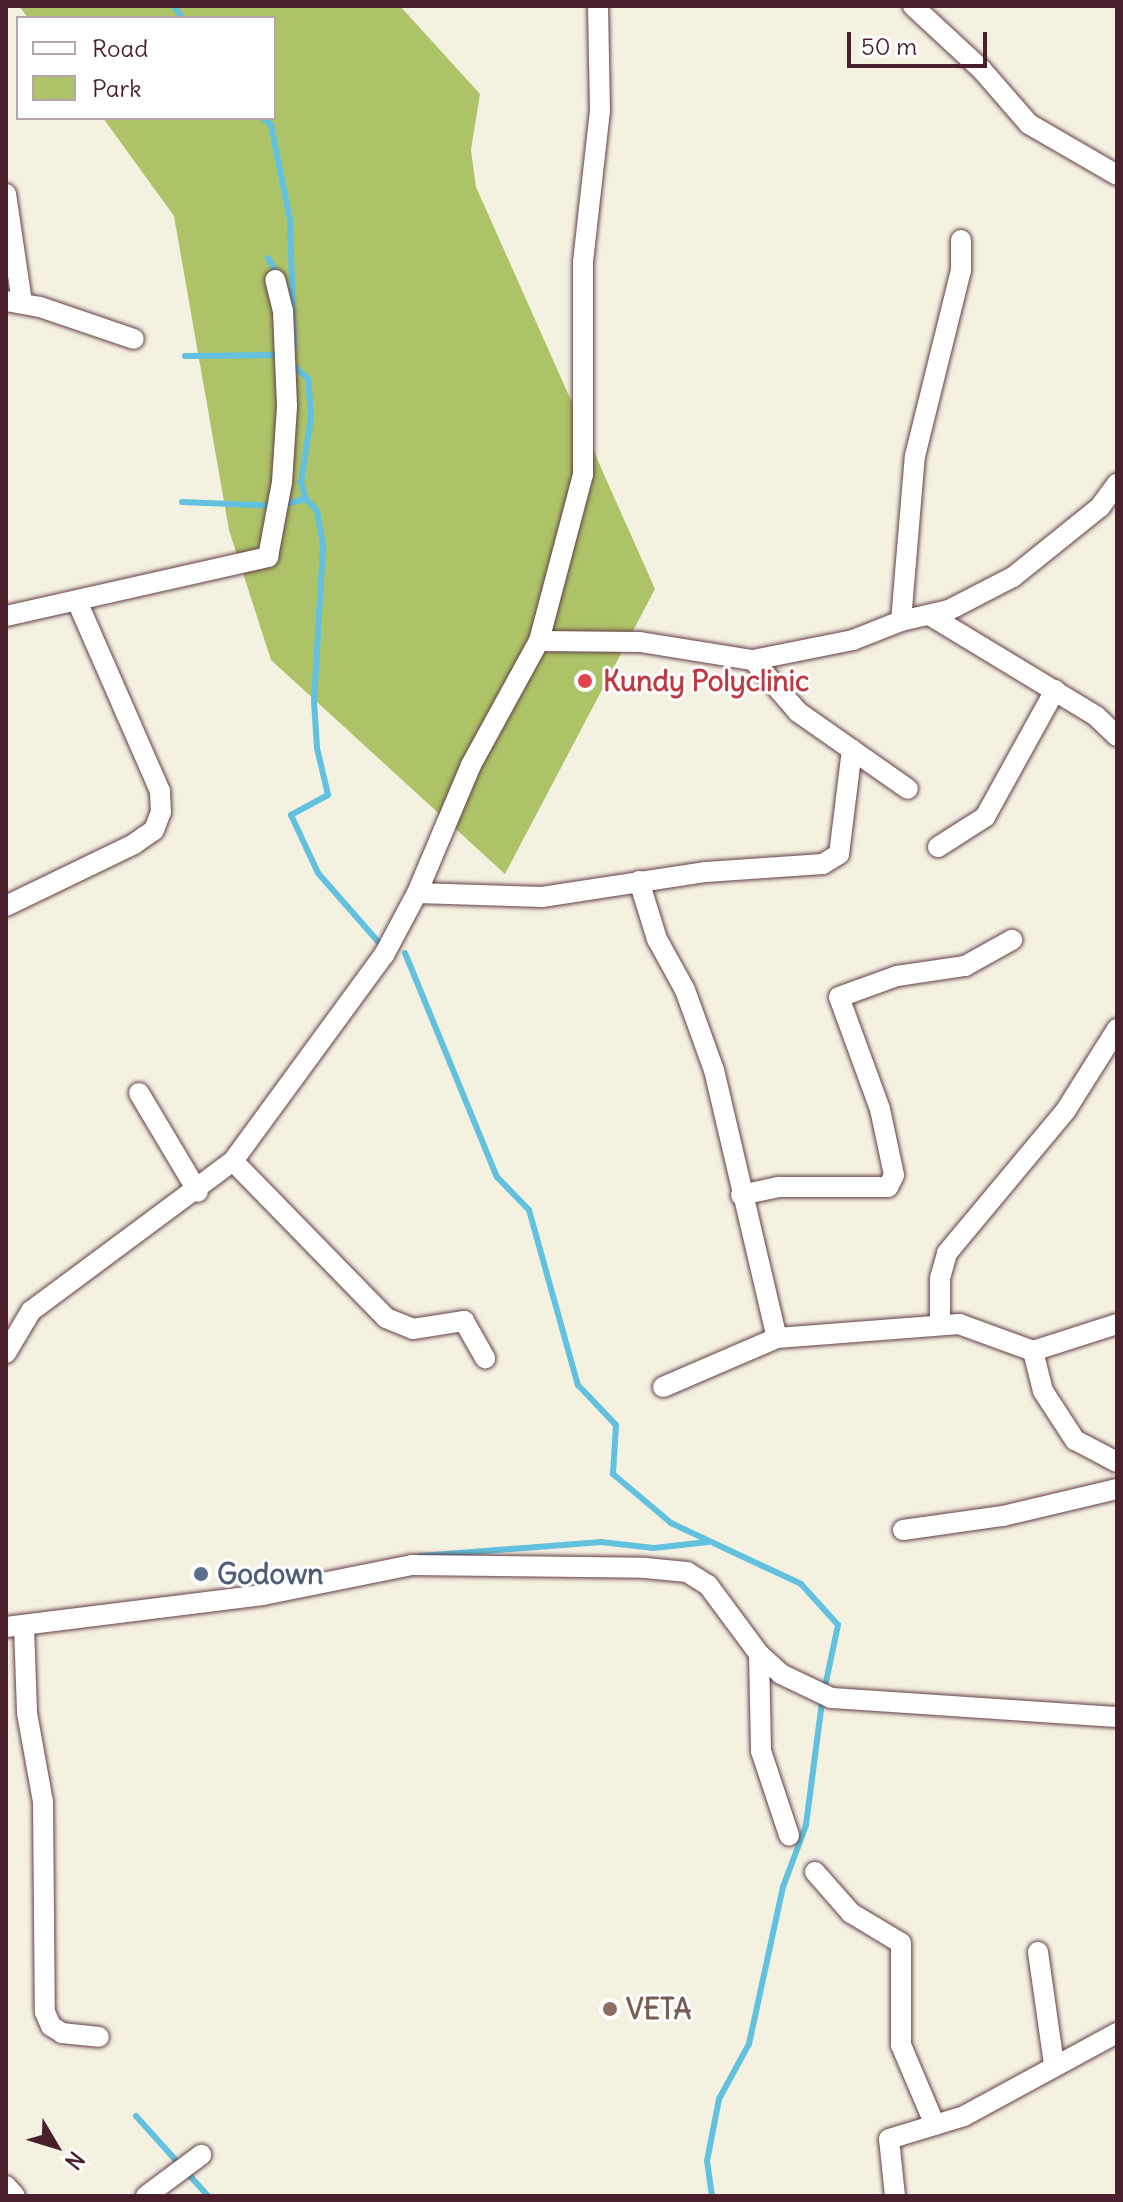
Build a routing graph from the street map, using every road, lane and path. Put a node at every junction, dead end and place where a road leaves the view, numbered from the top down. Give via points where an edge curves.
1 (598, 6) edge
2 (913, 6) edge
3 (1117, 175) edge
4 (6, 194) edge
5 (961, 240) dead end
6 (275, 280) dead end
7 (14, 302) edge
8 (134, 339) dead end
9 (1117, 484) edge
10 (77, 601) junction
11 (6, 616) edge
12 (931, 616) junction
13 (901, 621) junction
14 (539, 641) junction
15 (753, 660) junction
16 (1055, 690) junction
17 (1117, 736) edge
18 (852, 750) junction
19 (908, 789) dead end
20 (938, 847) dead end
21 (639, 881) junction
22 (417, 893) junction
23 (6, 906) edge
24 (1012, 940) dead end
25 (1117, 1029) edge
26 (139, 1093) dead end
27 (233, 1161) junction
28 (198, 1192) junction
29 (741, 1195) junction
30 (11, 1322) edge
31 (940, 1324) junction
32 (1117, 1324) edge
33 (777, 1338) junction
34 (1033, 1351) junction
35 (6, 1353) edge
36 (485, 1358) dead end
37 (663, 1387) dead end
38 (1117, 1462) edge
39 (1117, 1489) edge
40 (903, 1530) dead end
41 (15, 1626) edge
42 (759, 1654) junction
43 (1117, 1717) edge
44 (789, 1835) dead end
45 (815, 1872) dead end
46 (1038, 1952) dead end
47 (1117, 2033) edge
48 (99, 2037) dead end
49 (1054, 2065) junction
50 (935, 2125) junction
51 (201, 2155) dead end
52 (6, 2186) edge
53 (15, 2196) edge
54 (146, 2196) edge
55 (895, 2196) edge

1 - 14 street via 600,111 583,262 583,474
2 - 3 street via 982,70 1029,124
4 - 7 street
5 - 13 street via 965,254 915,456
6 - 10 street via 283,311 287,406 282,482 268,557
7 - 8 street
9 - 12 street via 1100,507 1013,577
10 - 11 street
10 - 23 street via 160,791 161,812 154,830 134,844
12 - 13 street
12 - 16 street
13 - 15 street via 853,640
14 - 15 street via 640,642
14 - 22 street via 471,765
15 - 18 street via 798,712
16 - 17 street via 1108,724
16 - 20 street via 985,817
18 - 19 street
18 - 21 street via 834,859 811,867 748,867
21 - 22 street via 542,897
21 - 29 street via 657,939 685,990 714,1070
22 - 27 street via 384,955
24 - 29 street via 965,966 897,976 839,997 880,1109 894,1175 888,1187 793,1186
25 - 31 street via 1066,1110 947,1253 940,1278
26 - 28 street
27 - 28 street
27 - 36 street via 386,1318 413,1329 464,1321
28 - 30 street
29 - 33 street
30 - 35 street
31 - 33 street
31 - 34 street via 959,1324
32 - 34 street
33 - 37 street
34 - 38 street via 1043,1391 1068,1431
39 - 40 street via 1003,1516
41 - 42 street via 263,1595 412,1565 584,1565 687,1572 724,1601
41 - 48 street via 43,1802 45,2012 51,2026 62,2033
42 - 43 street via 789,1679 831,1698
42 - 44 street via 761,1751
45 - 50 street via 851,1913 901,1943 901,2045
46 - 49 street
47 - 49 street
49 - 50 street via 964,2116
50 - 55 street via 889,2139
51 - 54 street
52 - 53 street

